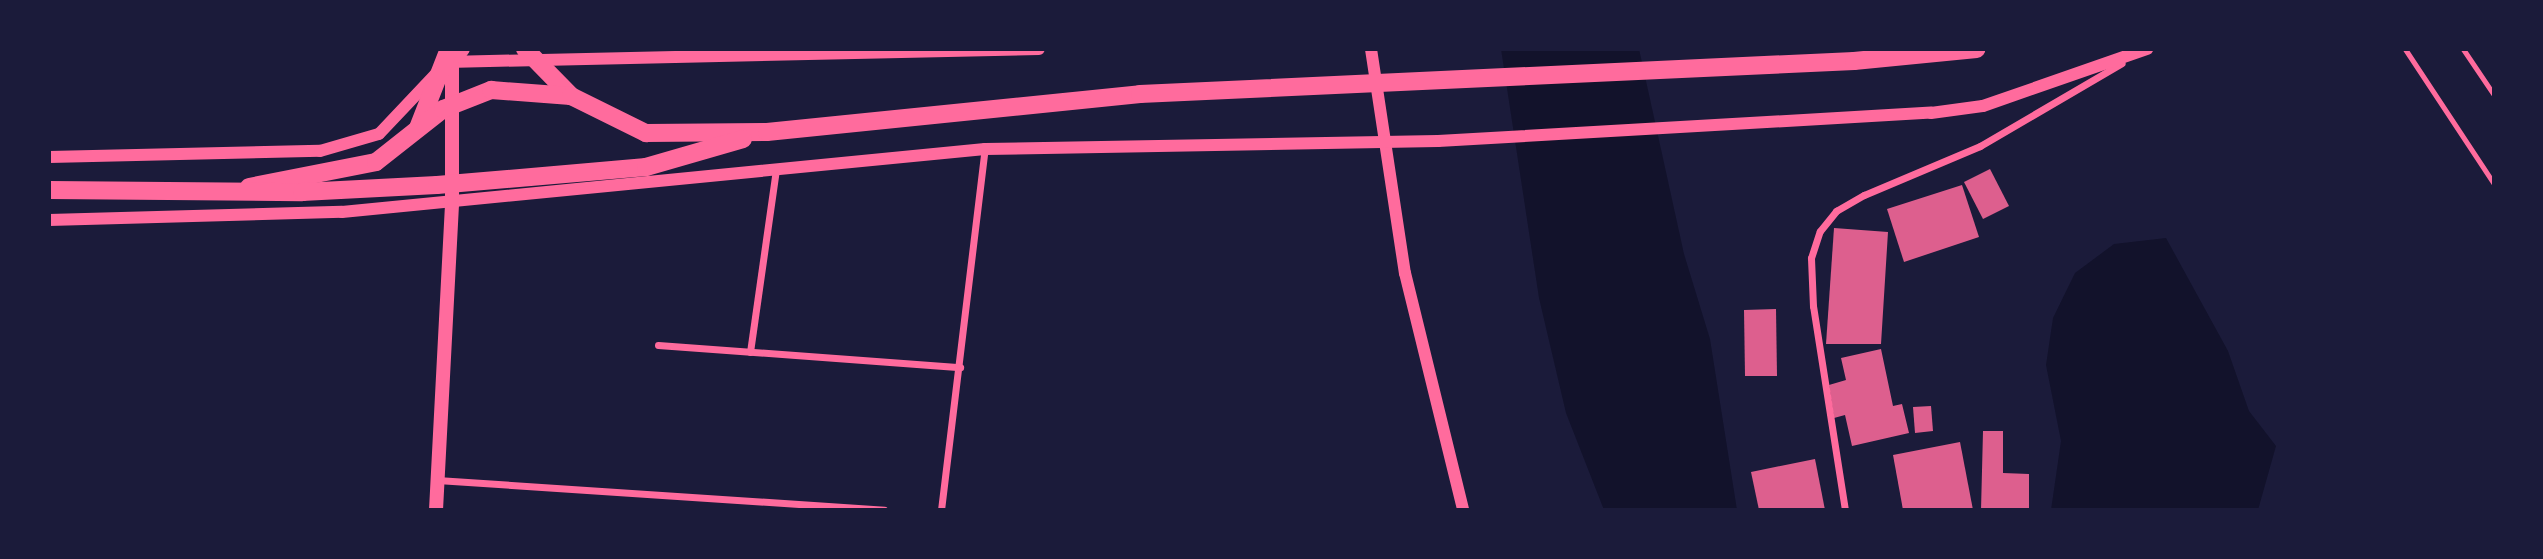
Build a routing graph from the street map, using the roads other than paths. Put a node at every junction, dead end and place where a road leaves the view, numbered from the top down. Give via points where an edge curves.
1 (441, 49) edge
2 (463, 49) edge
3 (525, 49) edge
4 (1039, 49) edge
5 (1371, 49) edge
6 (1976, 49) edge
7 (2147, 49) edge
8 (2405, 49) edge
9 (2463, 49) edge
10 (451, 57) edge
11 (2494, 95) edge
12 (571, 96) junction
13 (417, 131) junction
14 (767, 132) junction
15 (1385, 141) junction
16 (985, 149) junction
17 (49, 157) edge
18 (776, 170) junction
19 (2494, 184) edge
20 (249, 187) junction
21 (49, 190) edge
22 (452, 204) junction
23 (49, 220) edge
24 (658, 345) dead end
25 (750, 352) junction
26 (960, 367) junction
27 (436, 480) junction
28 (436, 510) edge
29 (884, 510) edge
30 (941, 510) edge
31 (1463, 510) edge
32 (1844, 510) edge

1 - 10 main road
2 - 10 main road
3 - 12 main road
4 - 10 street
5 - 15 street
6 - 14 main road via 1854,61 1126,95
7 - 15 street via 1983,106 1931,113
7 - 32 street via 1980,146 1864,195 1836,211 1820,231 1811,258 1813,306
8 - 19 lane
9 - 11 lane
10 - 13 main road
10 - 17 street via 379,134 320,151
10 - 22 main road
12 - 13 main road via 491,90 443,109
12 - 14 main road via 646,134
13 - 20 main road via 376,162
14 - 20 main road via 646,167 302,192
15 - 16 street
15 - 31 street via 1405,273
16 - 18 street
16 - 26 street
18 - 22 street
18 - 25 street
20 - 21 main road
22 - 23 street
22 - 27 main road
24 - 25 street
25 - 26 street
26 - 30 street
27 - 28 main road
27 - 29 street

